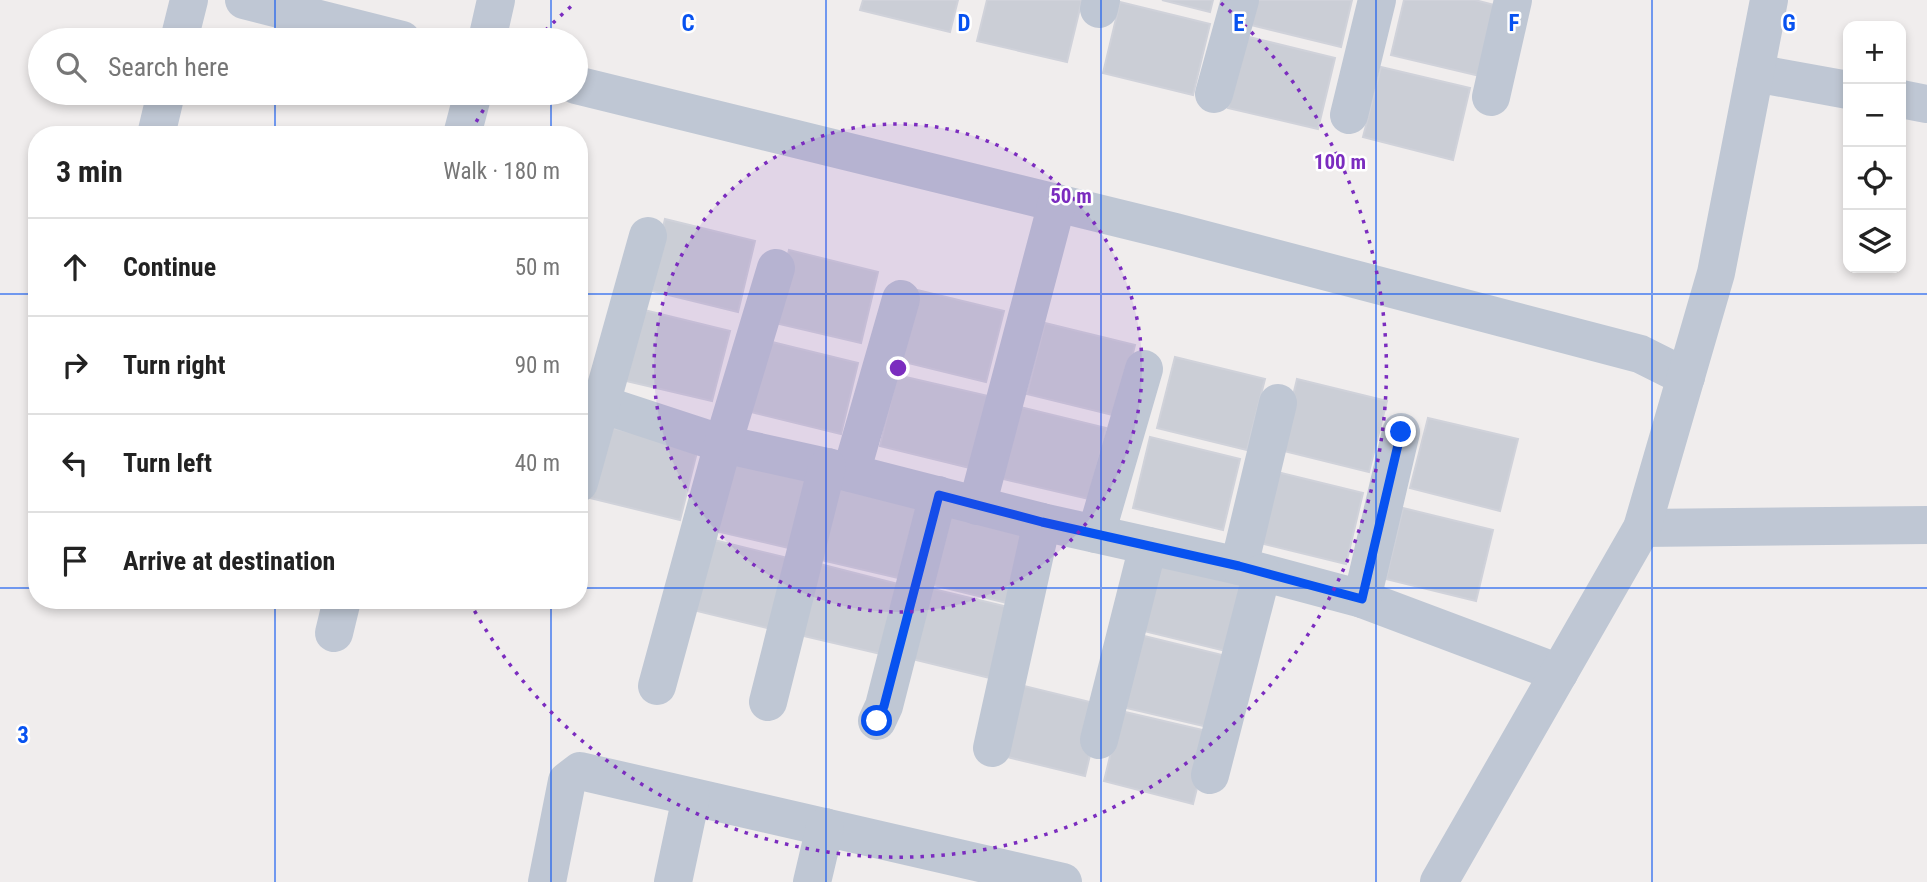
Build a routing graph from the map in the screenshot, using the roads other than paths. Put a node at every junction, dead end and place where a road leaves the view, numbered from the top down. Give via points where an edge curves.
1 (189, 0) edge
2 (244, 0) edge
3 (496, 0) edge
4 (1240, 0) edge
5 (1377, 0) edge
6 (1513, 0) edge
7 (1769, 0) edge
8 (182, 28) edge
9 (354, 28) edge
10 (490, 28) edge
11 (1755, 73) junction
12 (588, 88) edge
13 (1843, 89) edge
14 (1214, 94) dead end
15 (1491, 97) dead end
16 (1906, 100) edge
17 (1927, 104) edge
18 (163, 105) edge
19 (470, 105) edge
20 (1349, 115) dead end
21 (158, 126) edge
22 (465, 126) edge
23 (1056, 204) junction
24 (648, 236) dead end
25 (776, 268) dead end
26 (901, 299) dead end
27 (1144, 369) dead end
28 (1686, 377) junction
29 (1278, 403) dead end
30 (601, 404) junction
31 (1401, 432) dead end
32 (723, 444) junction
33 (588, 450) edge
34 (839, 470) junction
35 (939, 495) junction
36 (978, 506) junction
37 (1042, 522) junction
38 (1927, 525) edge
39 (1642, 528) junction
40 (1096, 534) junction
41 (1148, 546) junction
42 (1250, 570) junction
43 (1362, 599) junction
44 (1559, 673) junction
45 (657, 686) dead end
46 (768, 702) dead end
47 (877, 721) dead end
48 (1099, 740) dead end
49 (992, 748) dead end
50 (1210, 775) dead end
51 (691, 797) junction
52 (825, 827) junction
53 (933, 867) edge
54 (547, 882) edge
55 (673, 882) edge
56 (812, 882) edge
57 (1060, 882) edge
58 (1440, 882) edge

1 - 8 street
2 - 9 street
3 - 10 street
4 - 14 street
5 - 20 street
6 - 15 street
7 - 11 street
11 - 13 street
11 - 28 street via 1716,273
12 - 23 street
16 - 17 street
18 - 21 street
19 - 22 street
23 - 28 street via 1640,354
23 - 36 street
24 - 30 street
25 - 32 street
26 - 34 street
27 - 40 street
28 - 39 street
29 - 42 street
30 - 32 street
30 - 33 street
31 - 43 street
32 - 34 street
32 - 45 street
34 - 35 street
34 - 46 street
35 - 36 street
35 - 47 street
36 - 37 street
37 - 40 street
37 - 49 street
38 - 39 street
39 - 44 street
40 - 41 street
41 - 42 street
41 - 48 street
42 - 43 street
42 - 50 street
43 - 44 street
44 - 58 street
51 - 52 street
51 - 54 street via 580,771 567,781
51 - 55 street
52 - 53 street
52 - 56 street
53 - 57 street

